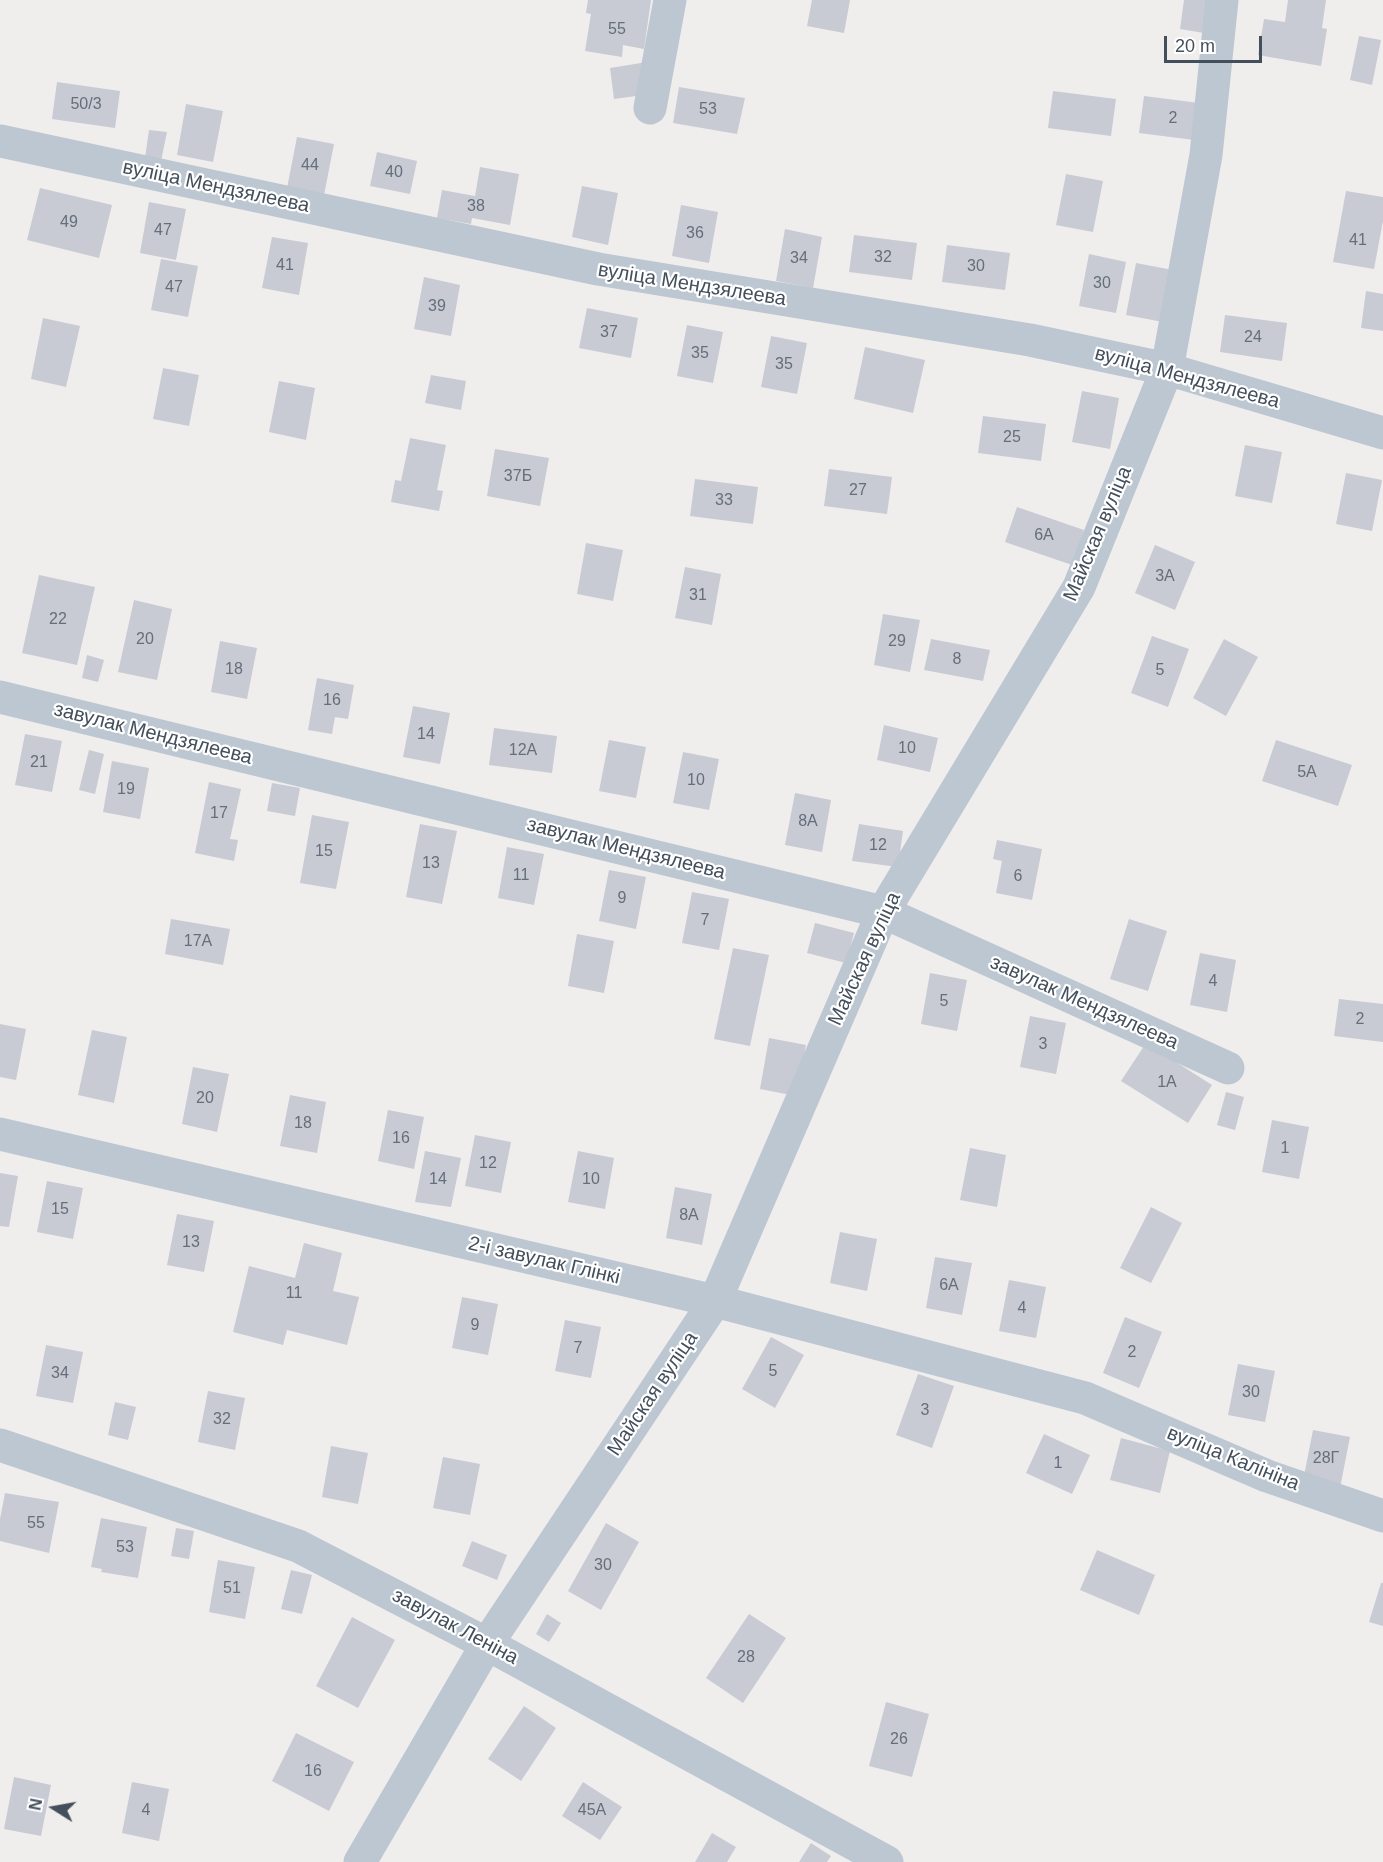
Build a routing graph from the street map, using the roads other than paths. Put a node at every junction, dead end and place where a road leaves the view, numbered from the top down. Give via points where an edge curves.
1 (670, 0) edge
2 (1222, 0) edge
3 (650, 108) dead end
4 (0, 141) edge
5 (1167, 369) junction
6 (1383, 433) edge
7 (0, 697) edge
8 (883, 912) junction
9 (1228, 1068) dead end
10 (0, 1134) edge
11 (715, 1301) junction
12 (1085, 1398) joint
13 (0, 1445) edge
14 (1383, 1516) edge
15 (488, 1644) junction
16 (360, 1862) edge
17 (887, 1862) edge

1 - 3 street
2 - 5 street, Майская вуліца via 1206,155
4 - 5 street, вуліца Мендзялеева via 598,269 1030,340
5 - 6 street, вуліца Мендзялеева
5 - 8 street, Майская вуліца via 1079,587
7 - 8 street, завулак Мендзялеева
8 - 9 street, завулак Мендзялеева
8 - 11 street, Майская вуліца
10 - 11 street, 2-і завулак Глінкі
11 - 12 street, 2-і завулак Глінкі
11 - 15 street, Майская вуліца
12 - 14 street, вуліца Калініна via 1267,1476
13 - 15 street, завулак Леніна via 298,1546
15 - 16 street, Майская вуліца
15 - 17 street, завулак Леніна

